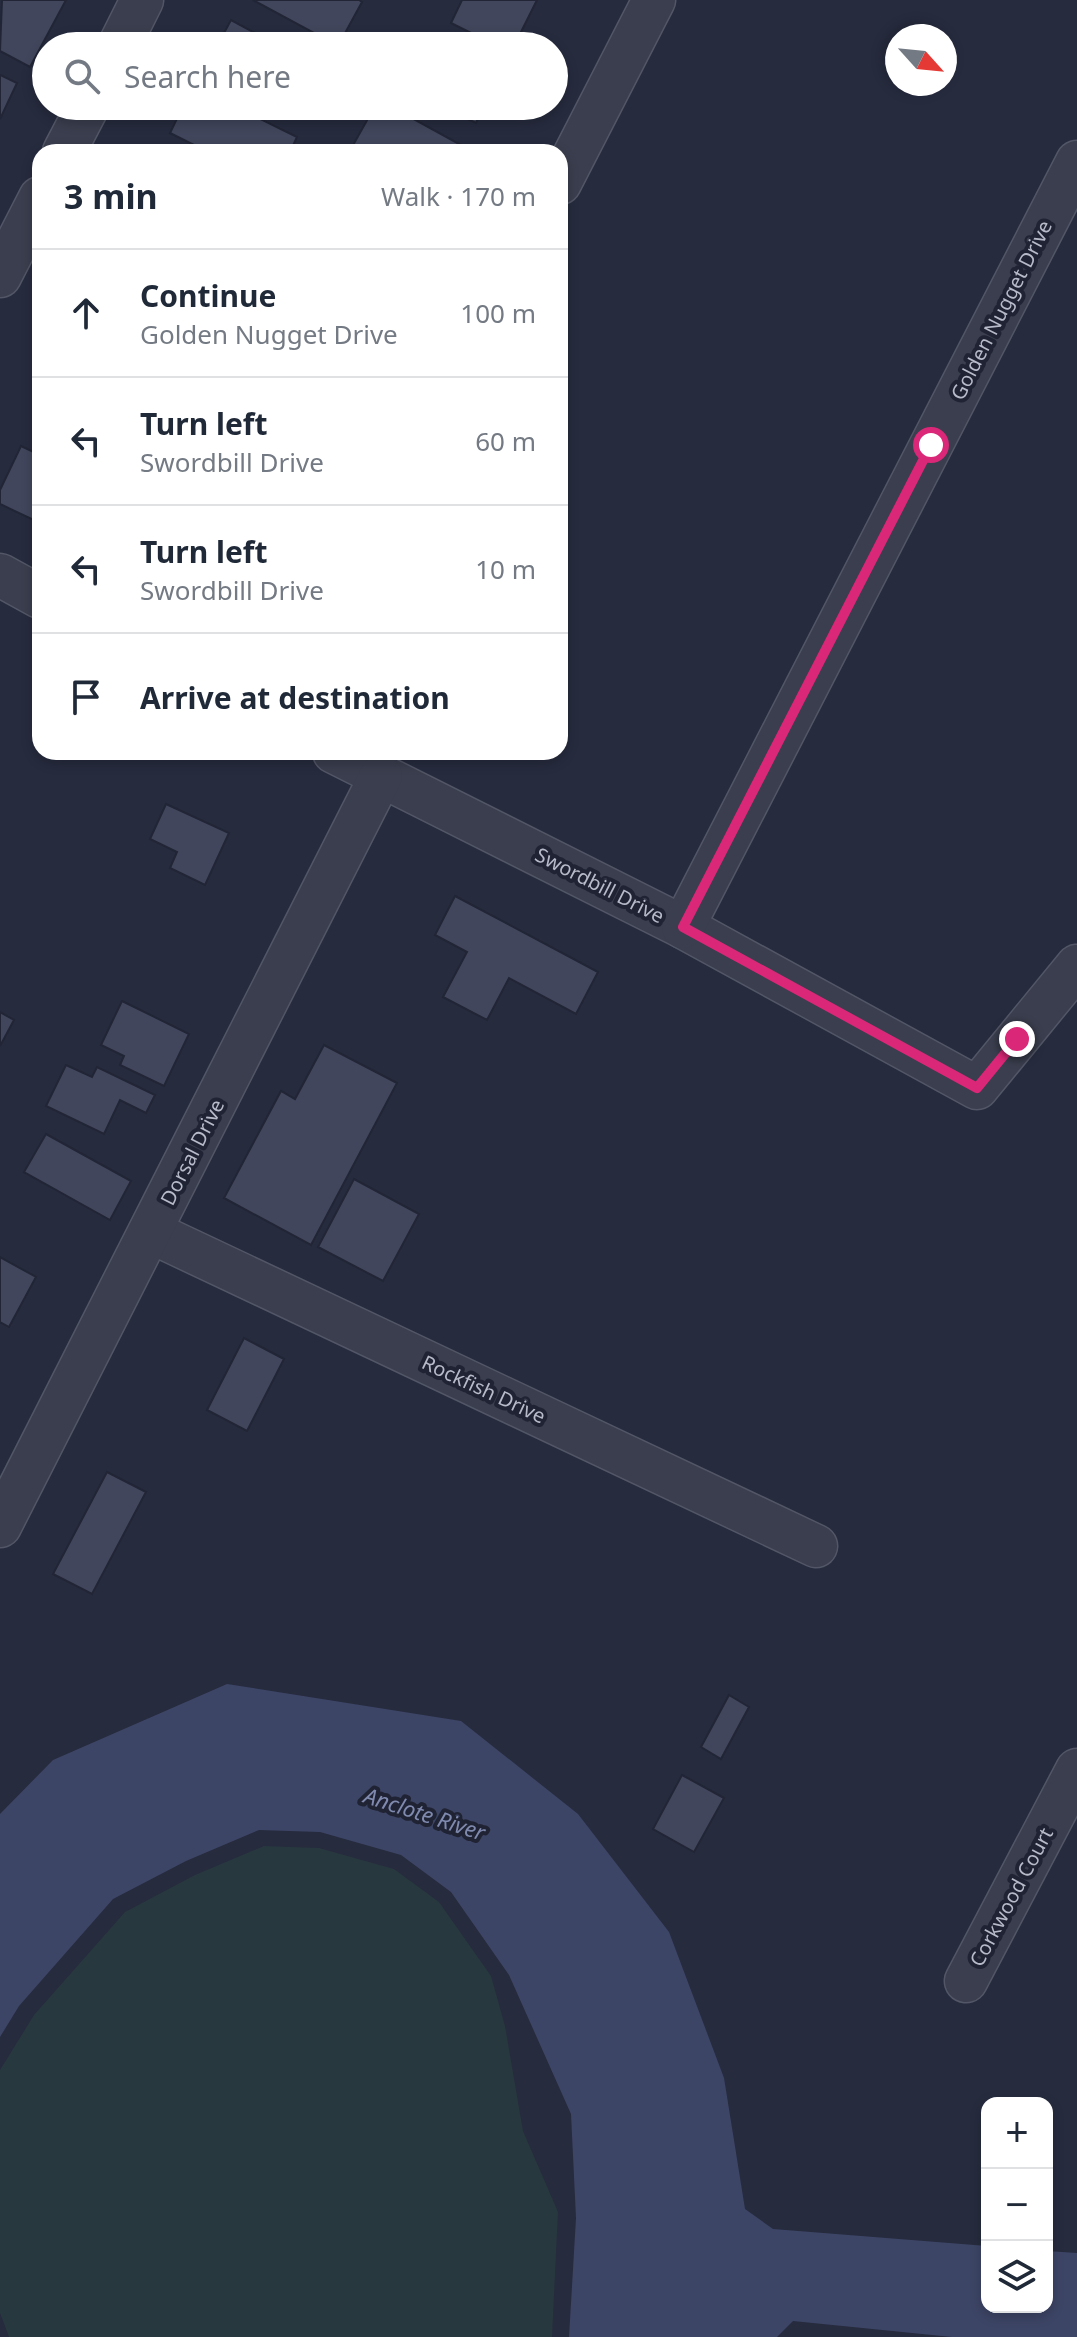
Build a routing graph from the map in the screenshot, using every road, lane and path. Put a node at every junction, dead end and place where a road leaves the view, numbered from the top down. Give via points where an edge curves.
1 (142, 0) edge
2 (654, 0) edge
3 (126, 32) edge
4 (81, 120) edge
5 (68, 144) edge
6 (1077, 162) edge
7 (568, 167) edge
8 (32, 214) edge
9 (0, 276) edge
10 (0, 575) edge
11 (32, 593) edge
12 (350, 760) edge
13 (381, 776) junction
14 (683, 927) junction
15 (1077, 966) edge
16 (151, 1232) junction
17 (0, 1526) edge
18 (816, 1546) dead end
19 (1077, 1770) edge
20 (966, 1981) dead end

1 - 3 street
2 - 7 street
4 - 5 street
6 - 14 street, Golden Nugget Drive
8 - 9 street
10 - 11 street
12 - 13 street, Swordbill Drive
13 - 14 street, Swordbill Drive
13 - 16 street, Dorsal Drive
14 - 15 street, Swordbill Drive via 977,1088
16 - 17 street, Dorsal Drive
16 - 18 street, Rockfish Drive
19 - 20 street, Corkwood Court

